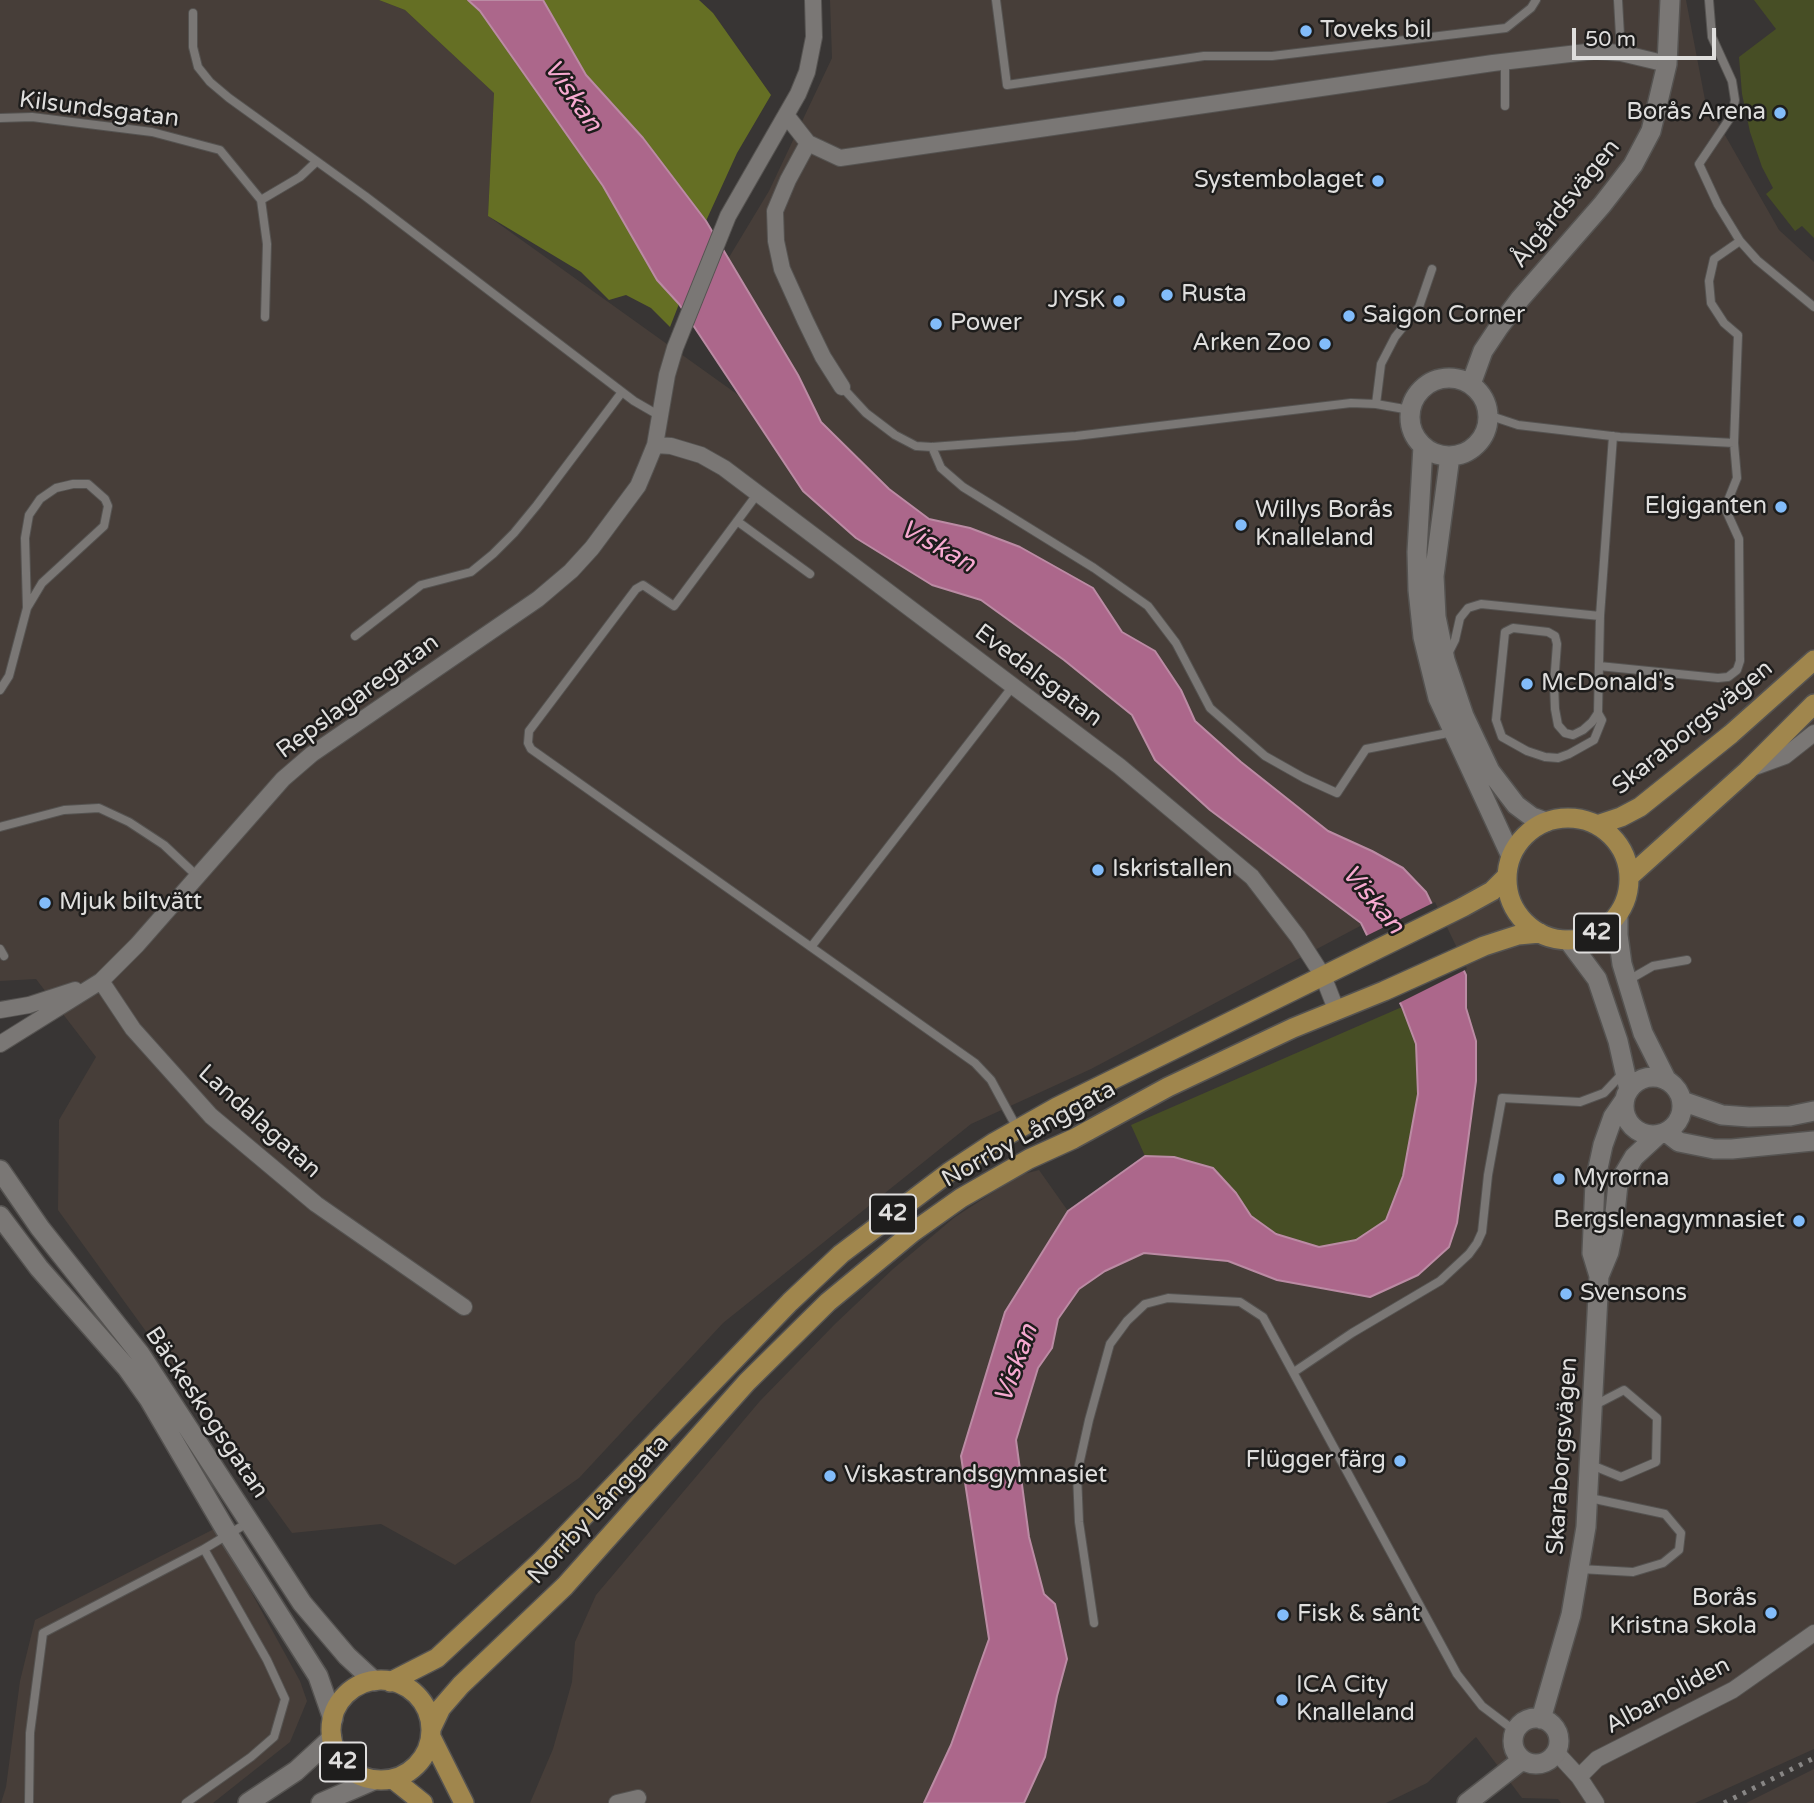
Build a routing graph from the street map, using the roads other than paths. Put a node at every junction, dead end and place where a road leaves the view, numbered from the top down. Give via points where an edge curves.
1 (813, 0) edge
2 (996, 0) edge
3 (1536, 0) edge
4 (1618, 0) edge
5 (1671, 0) edge
6 (1709, 0) edge
7 (193, 13) dead end
8 (1621, 52) junction
9 (1499, 63) junction
10 (1667, 64) junction
11 (1505, 106) dead end
12 (786, 115) junction
13 (0, 118) edge
14 (808, 143) junction
15 (316, 162) junction
16 (261, 200) junction
17 (1740, 241) junction
18 (1432, 270) dead end
19 (1814, 307) edge
20 (265, 317) dead end
21 (1471, 384) junction
22 (842, 387) joint
23 (622, 392) junction
24 (1376, 404) junction
25 (1410, 410) junction
26 (1488, 415) junction
27 (660, 416) junction
28 (1613, 436) junction
29 (1734, 443) junction
30 (655, 445) junction
31 (1423, 446) junction
32 (932, 447) junction
33 (1450, 456) junction
34 (758, 493) junction
35 (737, 521) junction
36 (810, 575) dead end
37 (27, 608) junction
38 (1600, 617) junction
39 (355, 636) dead end
40 (1445, 660) junction
41 (1814, 660) edge
42 (1599, 666) junction
43 (1013, 686) junction
44 (0, 690) edge
45 (1814, 704) edge
46 (1598, 713) junction
47 (1453, 732) junction
48 (1814, 733) edge
49 (1747, 771) junction
50 (1546, 821) junction
51 (1597, 825) junction
52 (0, 827) edge
53 (1511, 856) junction
54 (197, 876) junction
55 (1506, 877) junction
56 (1629, 877) junction
57 (1618, 915) junction
58 (1540, 933) junction
59 (1568, 940) junction
60 (811, 947) junction
61 (1687, 960) dead end
62 (1323, 976) junction
63 (101, 981) junction
64 (1627, 981) junction
65 (1336, 1009) junction
66 (0, 1010) edge
67 (0, 1044) edge
68 (1666, 1079) junction
69 (1626, 1087) junction
70 (1682, 1101) junction
71 (1814, 1111) edge
72 (1018, 1130) junction
73 (1662, 1133) junction
74 (1814, 1141) edge
75 (0, 1170) edge
76 (0, 1216) edge
77 (1599, 1276) junction
78 (464, 1307) dead end
79 (1294, 1372) junction
80 (1591, 1408) junction
81 (1589, 1464) junction
82 (1588, 1497) junction
83 (249, 1522) junction
84 (228, 1534) junction
85 (204, 1549) junction
86 (1580, 1569) junction
87 (1094, 1623) dead end
88 (1814, 1633) edge
89 (382, 1682) junction
90 (1541, 1719) junction
91 (333, 1728) junction
92 (1515, 1731) junction
93 (431, 1733) junction
94 (1556, 1752) junction
95 (1522, 1760) junction
96 (1578, 1777) junction
97 (383, 1779) junction
98 (638, 1798) dead end
99 (29, 1803) edge
100 (186, 1803) edge
101 (248, 1803) edge
102 (321, 1803) edge
103 (423, 1803) edge
104 (464, 1803) edge
105 (617, 1803) edge
106 (1467, 1803) edge
107 (1596, 1803) edge

1 - 12 street, Repslagaregatan via 814,37 807,72
2 - 3 lane via 1007,85 1204,57 1272,56 1506,29
4 - 8 lane
5 - 10 street, Ålgårdsvägen
6 - 17 lane via 1712,37 1732,81 1735,100 1731,116 1699,164
7 - 15 lane via 198,67 229,98
8 - 9 street
8 - 10 street
9 - 11 lane
9 - 14 street via 840,159
10 - 21 street, Ålgårdsvägen via 1651,131 1633,165 1499,327 1483,351
12 - 14 street
12 - 27 street, Repslagaregatan via 728,216 675,348
13 - 16 lane, Kilsundsgatan via 32,117 152,132 220,150
14 - 22 street via 775,211 776,240 782,269
15 - 16 lane
15 - 23 lane
16 - 20 lane via 267,244
17 - 19 lane
17 - 29 lane via 1714,259 1709,281 1711,303 1738,335
18 - 24 lane via 1419,307 1381,364
21 - 25 street via 1446,377 1433,380 1414,398
21 - 26 street via 1480,392
22 - 32 lane via 895,435 916,446
23 - 27 lane
23 - 39 lane via 537,505 493,554 471,572 421,585
24 - 25 lane
24 - 32 lane
25 - 31 street via 1410,424
26 - 28 lane via 1518,425
26 - 33 street via 1482,439 1462,454
27 - 30 street, Repslagaregatan
28 - 29 lane
28 - 38 lane
29 - 42 lane via 1737,478 1726,508 1739,539 1737,670 1718,678
30 - 34 street, Evedalsgatan via 701,455
30 - 54 street, Repslagaregatan via 638,486 570,571 538,599 312,754 283,779
31 - 33 street
31 - 47 street via 1419,602 1438,698
32 - 47 lane via 941,468 963,487 1148,606 1176,643 1210,708 1265,756 1304,778 1337,793 1366,749
33 - 40 street via 1434,576
34 - 35 lane
34 - 43 street, Evedalsgatan
35 - 36 lane
35 - 60 lane via 674,606 643,585 636,589 529,732 528,743
37 - 37 lane via 25,538 29,515 40,499 56,488 88,484 108,506 104,526 42,583
37 - 44 lane via 9,676
38 - 40 lane via 1481,604 1468,608 1460,618
38 - 42 lane
40 - 50 street via 1490,771 1516,805
41 - 51 main road, Skaraborgsvägen via 1640,807
42 - 46 lane
43 - 60 lane
43 - 62 street, Evedalsgatan via 1119,766 1251,877
45 - 49 main road
46 - 46 lane via 1583,730 1565,733 1555,709 1555,636 1513,628 1505,632 1496,720 1503,737 1527,751 1558,758 1594,740 1602,720
47 - 53 street
48 - 49 street via 1786,756
49 - 56 main road
50 - 51 main road via 1568,817
50 - 53 main road via 1528,833
51 - 56 main road via 1620,846
52 - 54 lane via 64,810 99,808 164,845
53 - 55 main road
54 - 63 street, Repslagaregatan
55 - 58 main road, 42 via 1516,910
55 - 62 main road, Norrby Långgata / 42 via 1492,891
56 - 57 main road, 42 via 1626,901
57 - 59 main road, 42 via 1596,934
57 - 64 street
58 - 59 main road, 42
58 - 65 main road, Norrby Långgata / 42 via 1484,946
59 - 69 street via 1597,979 1618,1041
60 - 72 lane via 985,1072
61 - 64 lane via 1653,966
62 - 65 street, Evedalsgatan
62 - 72 main road, Norrby Långgata / 42
63 - 66 street
63 - 67 street, Repslagaregatan
63 - 78 street, Landalagatan via 133,1029 211,1116 316,1204
64 - 68 street via 1643,1033
65 - 93 main road, Norrby Långgata / 42 via 1168,1087 1029,1159 913,1232 828,1302 766,1363 610,1539 461,1685 441,1708
68 - 69 street via 1645,1077
68 - 70 street via 1679,1090
69 - 73 street via 1625,1113 1631,1124 1647,1134
69 - 77 street, Skaraborgsvägen via 1603,1144 1595,1182 1592,1253
69 - 79 lane via 1613,1086 1580,1102 1502,1098 1482,1233 1469,1254 1440,1280
70 - 71 street via 1722,1115 1790,1116
70 - 73 street via 1680,1119
72 - 89 main road, Norrby Långgata / 42 via 948,1173 841,1254 438,1658
73 - 74 street via 1679,1142 1714,1149
73 - 77 street, Skaraborgsvägen via 1634,1157 1618,1184 1609,1252
75 - 83 street, Bäckeskogsgatan via 140,1354
76 - 84 street, Bäckeskogsgatan via 127,1368
77 - 80 street, Skaraborgsvägen
79 - 87 lane via 1263,1317 1240,1302 1168,1298 1145,1304 1127,1321 1110,1344 1104,1362 1077,1474
79 - 92 lane via 1457,1674 1482,1706
80 - 81 street, Skaraborgsvägen
80 - 81 lane via 1623,1390 1632,1397 1657,1418 1656,1462 1620,1477
81 - 82 street, Skaraborgsvägen
82 - 86 street, Skaraborgsvägen
82 - 86 lane via 1665,1514 1681,1533 1680,1542 1679,1550 1663,1563 1633,1572
83 - 84 lane
83 - 89 street, Bäckeskogsgatan via 302,1602 347,1656
84 - 85 lane
84 - 91 street, Bäckeskogsgatan via 318,1676
85 - 99 lane via 43,1633 30,1733
85 - 100 lane via 285,1699 274,1737
86 - 90 street, Skaraborgsvägen via 1572,1615
88 - 96 street, Albanoliden via 1733,1690 1597,1759
89 - 91 main road, 42 via 351,1691 340,1703
89 - 93 main road via 409,1689 420,1699
90 - 92 street via 1526,1721
90 - 94 street via 1555,1730
91 - 97 main road, 42 via 338,1754 348,1767 362,1776
91 - 101 street via 296,1771
92 - 95 street via 1514,1746
93 - 97 main road, 42 via 425,1754 415,1767
93 - 104 main road
94 - 95 street via 1540,1763
94 - 96 street
95 - 106 street
96 - 107 street
97 - 102 street
97 - 103 main road, 42
98 - 105 street

